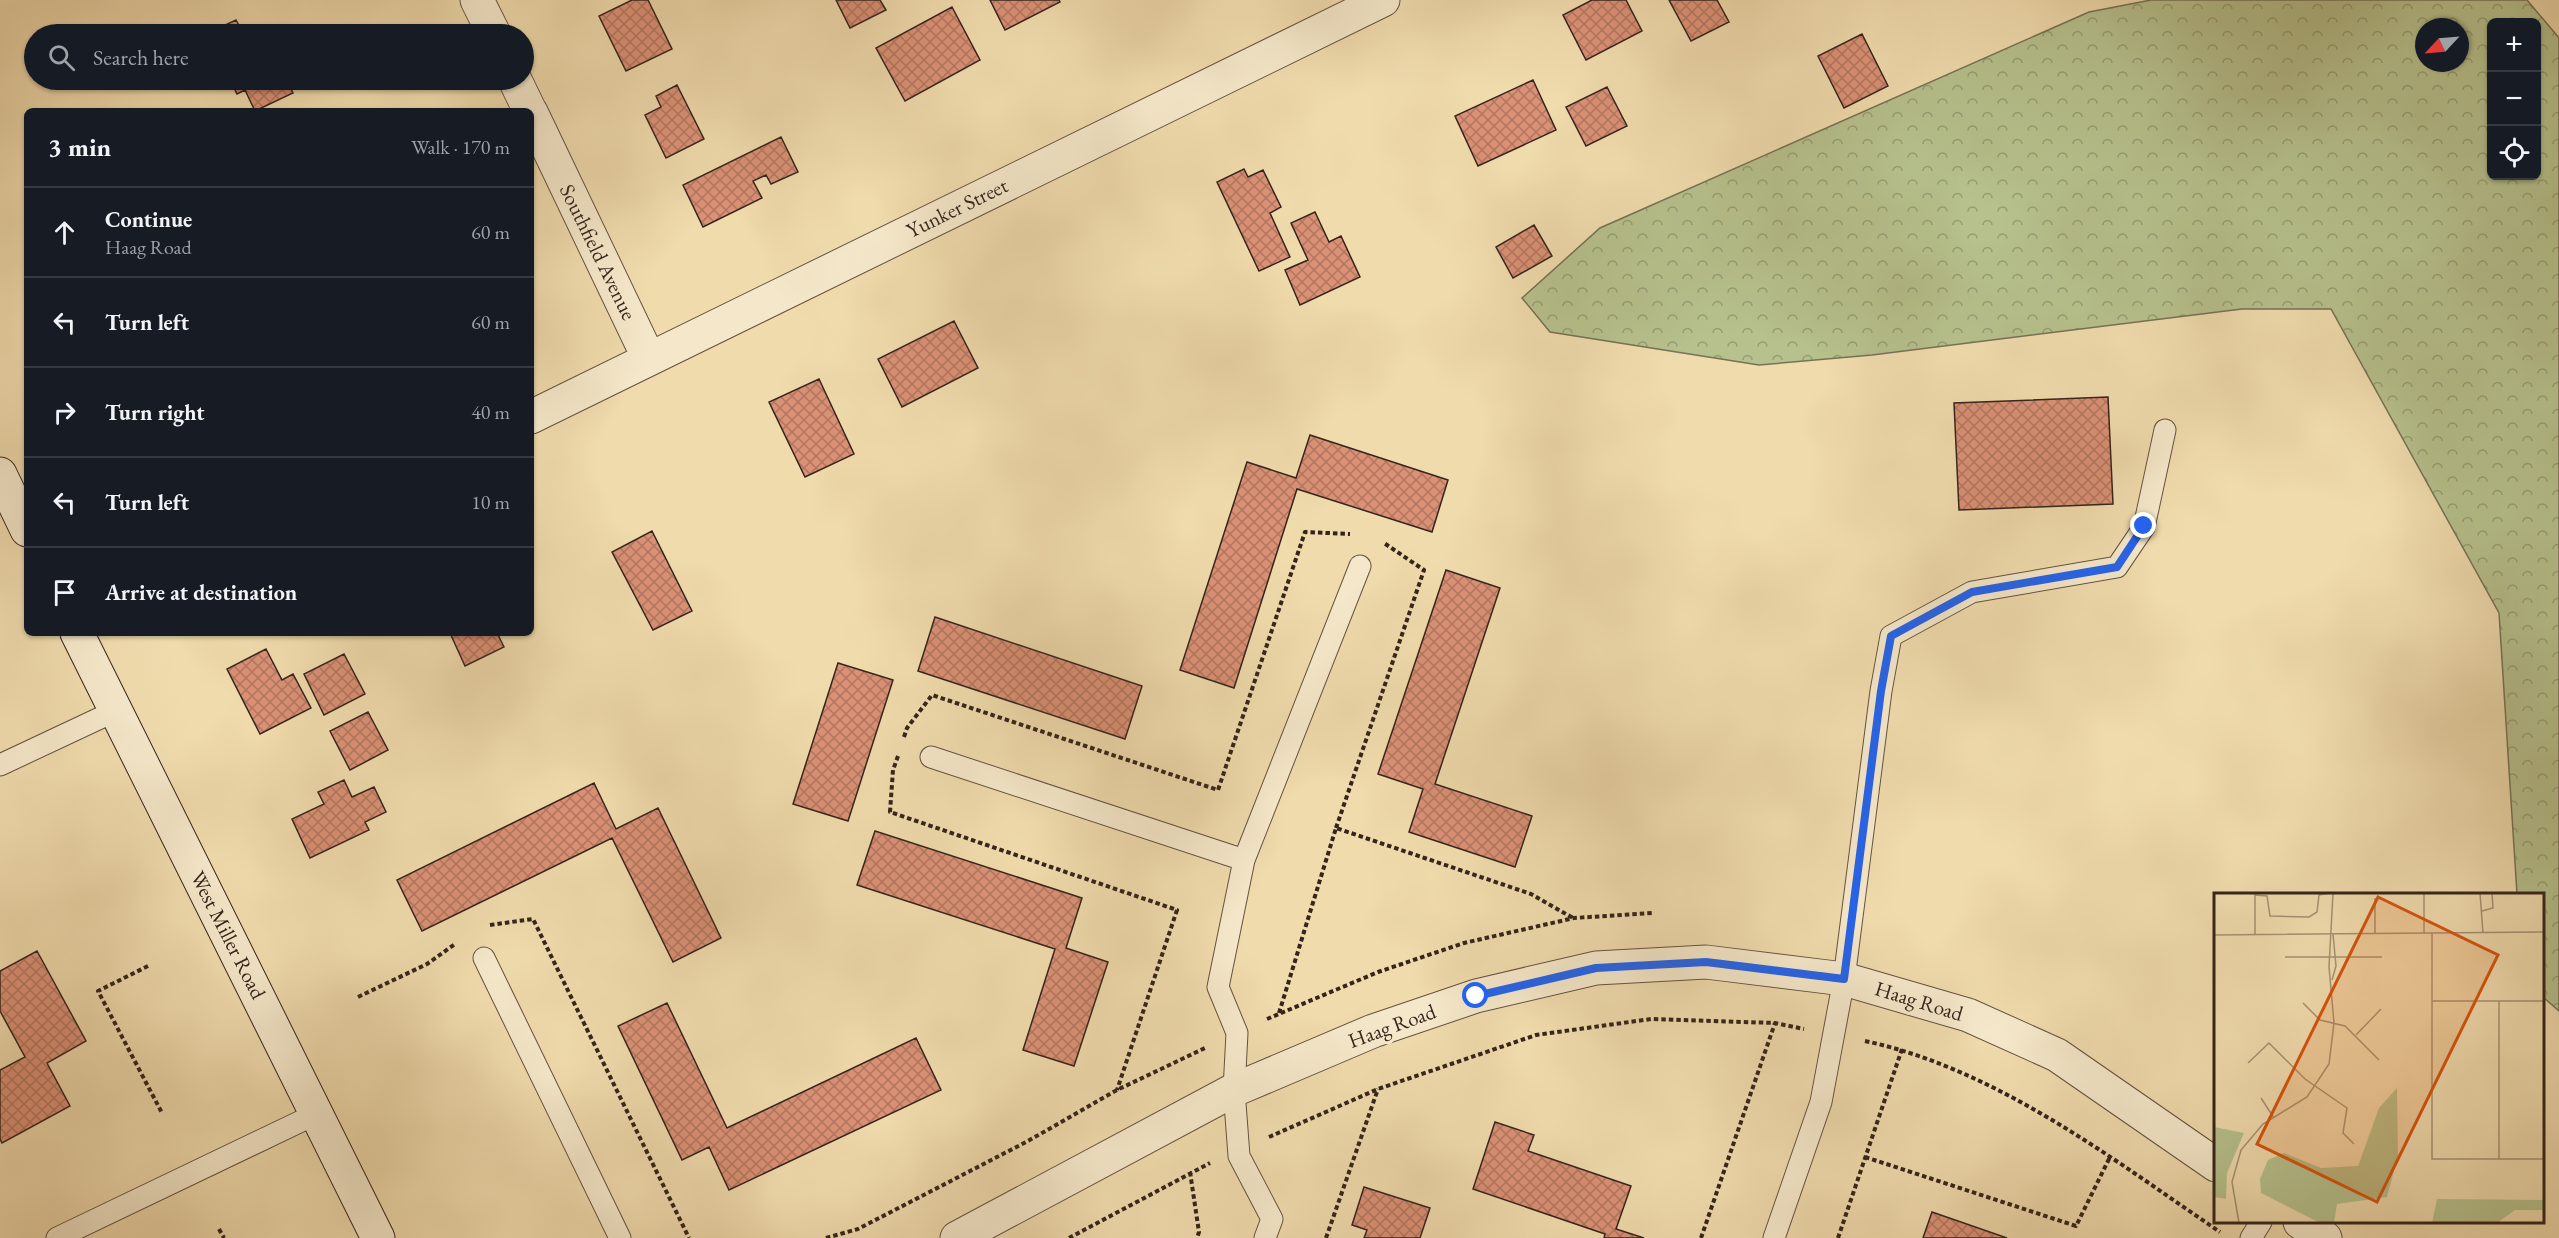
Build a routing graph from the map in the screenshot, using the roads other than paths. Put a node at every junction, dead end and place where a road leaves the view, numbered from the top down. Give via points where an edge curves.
1 (477, 0) edge
2 (1383, 0) edge
3 (489, 24) edge
4 (520, 90) edge
5 (529, 108) edge
6 (534, 118) edge
7 (649, 359) junction
8 (534, 416) edge
9 (2165, 430) dead end
10 (0, 474) edge
11 (24, 524) edge
12 (1360, 566) dead end
13 (83, 636) edge
14 (115, 711) junction
15 (931, 757) dead end
16 (0, 765) edge
17 (1244, 860) junction
18 (484, 958) dead end
19 (1844, 979) junction
20 (1234, 1090) junction
21 (318, 1113) junction
22 (2214, 1163) edge
23 (2260, 1223) edge
24 (2303, 1223) edge
25 (57, 1238) edge
26 (378, 1238) edge
27 (620, 1238) edge
28 (957, 1238) edge
29 (1265, 1238) edge
30 (1774, 1238) edge
31 (2251, 1238) edge
32 (2325, 1238) edge

1 - 3 street
2 - 7 street, Yunker Street
4 - 5 street, Southfield Avenue
6 - 7 street, Southfield Avenue
7 - 8 street, Yunker Street
9 - 19 lane via 2144,526 2117,567 1972,592 1891,636
10 - 11 street
12 - 17 lane
13 - 14 street, West Miller Road
14 - 16 lane
14 - 21 street, West Miller Road
15 - 17 lane
17 - 20 lane via 1218,987 1237,1033
18 - 27 lane
19 - 20 street, Haag Road via 1706,962 1596,968 1476,996 1373,1031
19 - 22 street, Haag Road via 1968,1015 2057,1055
19 - 30 lane via 1821,1102
20 - 28 street, Haag Road
20 - 29 lane via 1239,1156 1272,1219
21 - 25 lane
21 - 26 street, West Miller Road
23 - 31 lane
24 - 32 street

